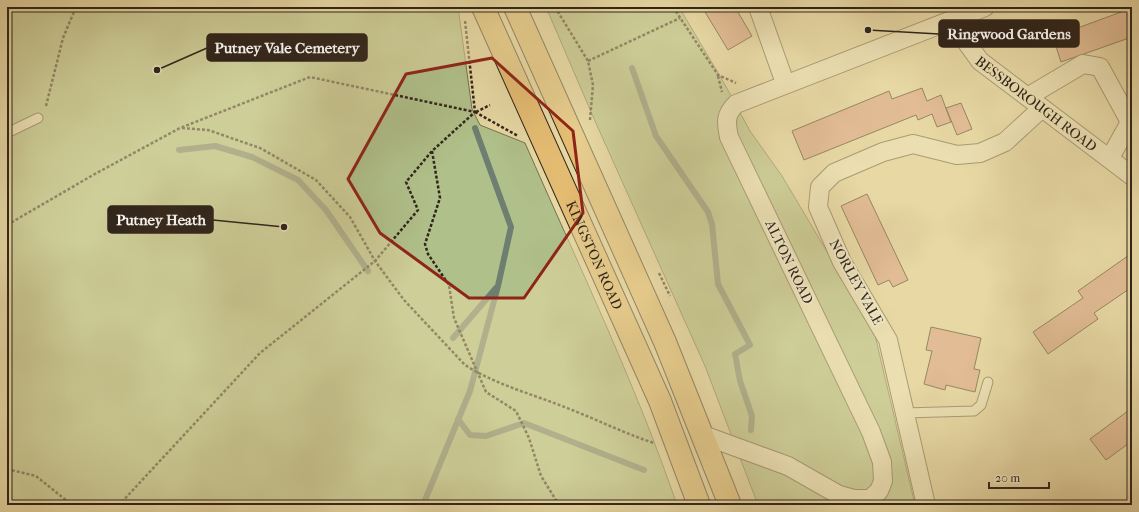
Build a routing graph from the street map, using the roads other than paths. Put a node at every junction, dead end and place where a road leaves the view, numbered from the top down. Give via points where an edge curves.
1 (515, 7) edge
2 (758, 7) edge
3 (986, 7) edge
4 (474, 11) edge
5 (951, 21) junction
6 (785, 83) junction
7 (1028, 96) junction
8 (1042, 108) junction
9 (38, 118) dead end
10 (7, 133) edge
11 (1110, 158) junction
12 (1132, 176) edge
13 (988, 382) dead end
14 (904, 413) junction
15 (703, 435) junction
16 (699, 505) edge
17 (730, 505) edge
18 (926, 505) edge

1 - 15 highway via 666,342
2 - 6 street
3 - 5 street, ALTON ROAD
4 - 16 highway, KINGSTON ROAD via 660,401
5 - 6 street, ALTON ROAD
5 - 7 street, BESSBOROUGH ROAD via 980,61
6 - 15 street, ALTON ROAD via 736,104 728,112 725,121 729,137 871,432 882,462 883,482 879,491 870,499 854,499 822,487 812,478 788,466
7 - 8 street, BESSBOROUGH ROAD
7 - 11 street via 1083,64 1100,67 1130,122
8 - 11 street, BESSBOROUGH ROAD
8 - 14 street, NORLEY VALE via 1006,142 980,153 957,155 913,144 882,152 834,173 820,187 818,206 842,262 888,340
9 - 10 lane
11 - 12 street, BESSBOROUGH ROAD
13 - 14 lane via 981,405 974,411
14 - 18 street, NORLEY VALE
15 - 17 highway

